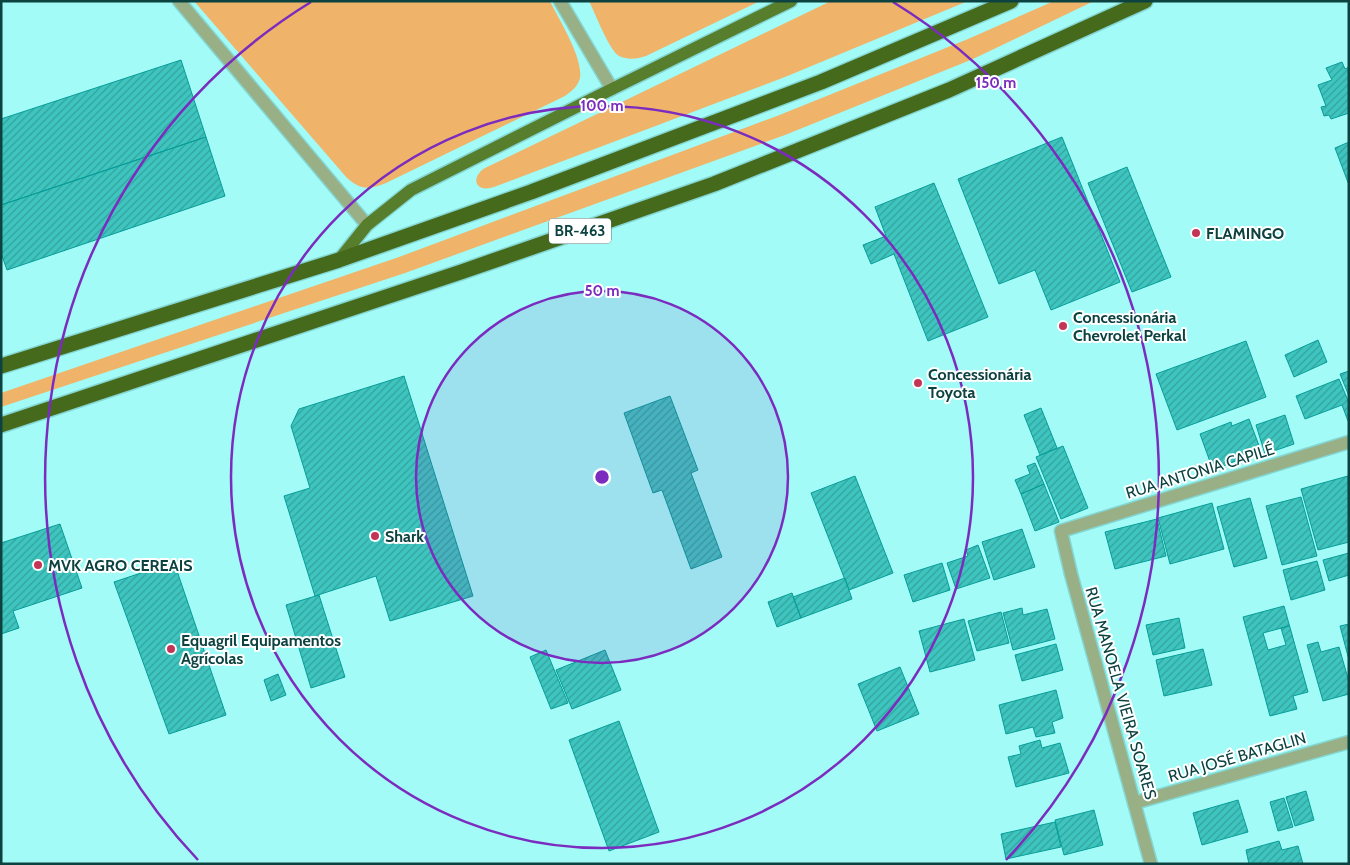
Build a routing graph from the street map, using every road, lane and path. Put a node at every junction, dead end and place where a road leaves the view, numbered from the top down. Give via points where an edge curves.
1 (179, 1) edge
2 (560, 1) edge
3 (790, 1) edge
4 (1011, 1) edge
5 (1145, 1) edge
6 (612, 89) junction
7 (367, 225) junction
8 (338, 260) junction
9 (1, 366) edge
10 (1, 425) edge
11 (1349, 442) edge
12 (1061, 531) joint
13 (1349, 742) edge
14 (1134, 803) junction
15 (1151, 864) edge

1 - 7 street
2 - 6 street
3 - 6 main road
4 - 8 highway via 812,86 531,192
5 - 10 highway, BR-463 via 949,90 714,184 462,272
6 - 7 main road via 412,190
7 - 8 main road
8 - 9 highway
11 - 12 street, RUA ANTONIA CAPILÉ
12 - 14 street, RUA MANOELA VIEIRA SOARES
13 - 14 street, RUA JOSÉ BATAGLIN
14 - 15 street, RUA MANOELA VIEIRA SOARES

